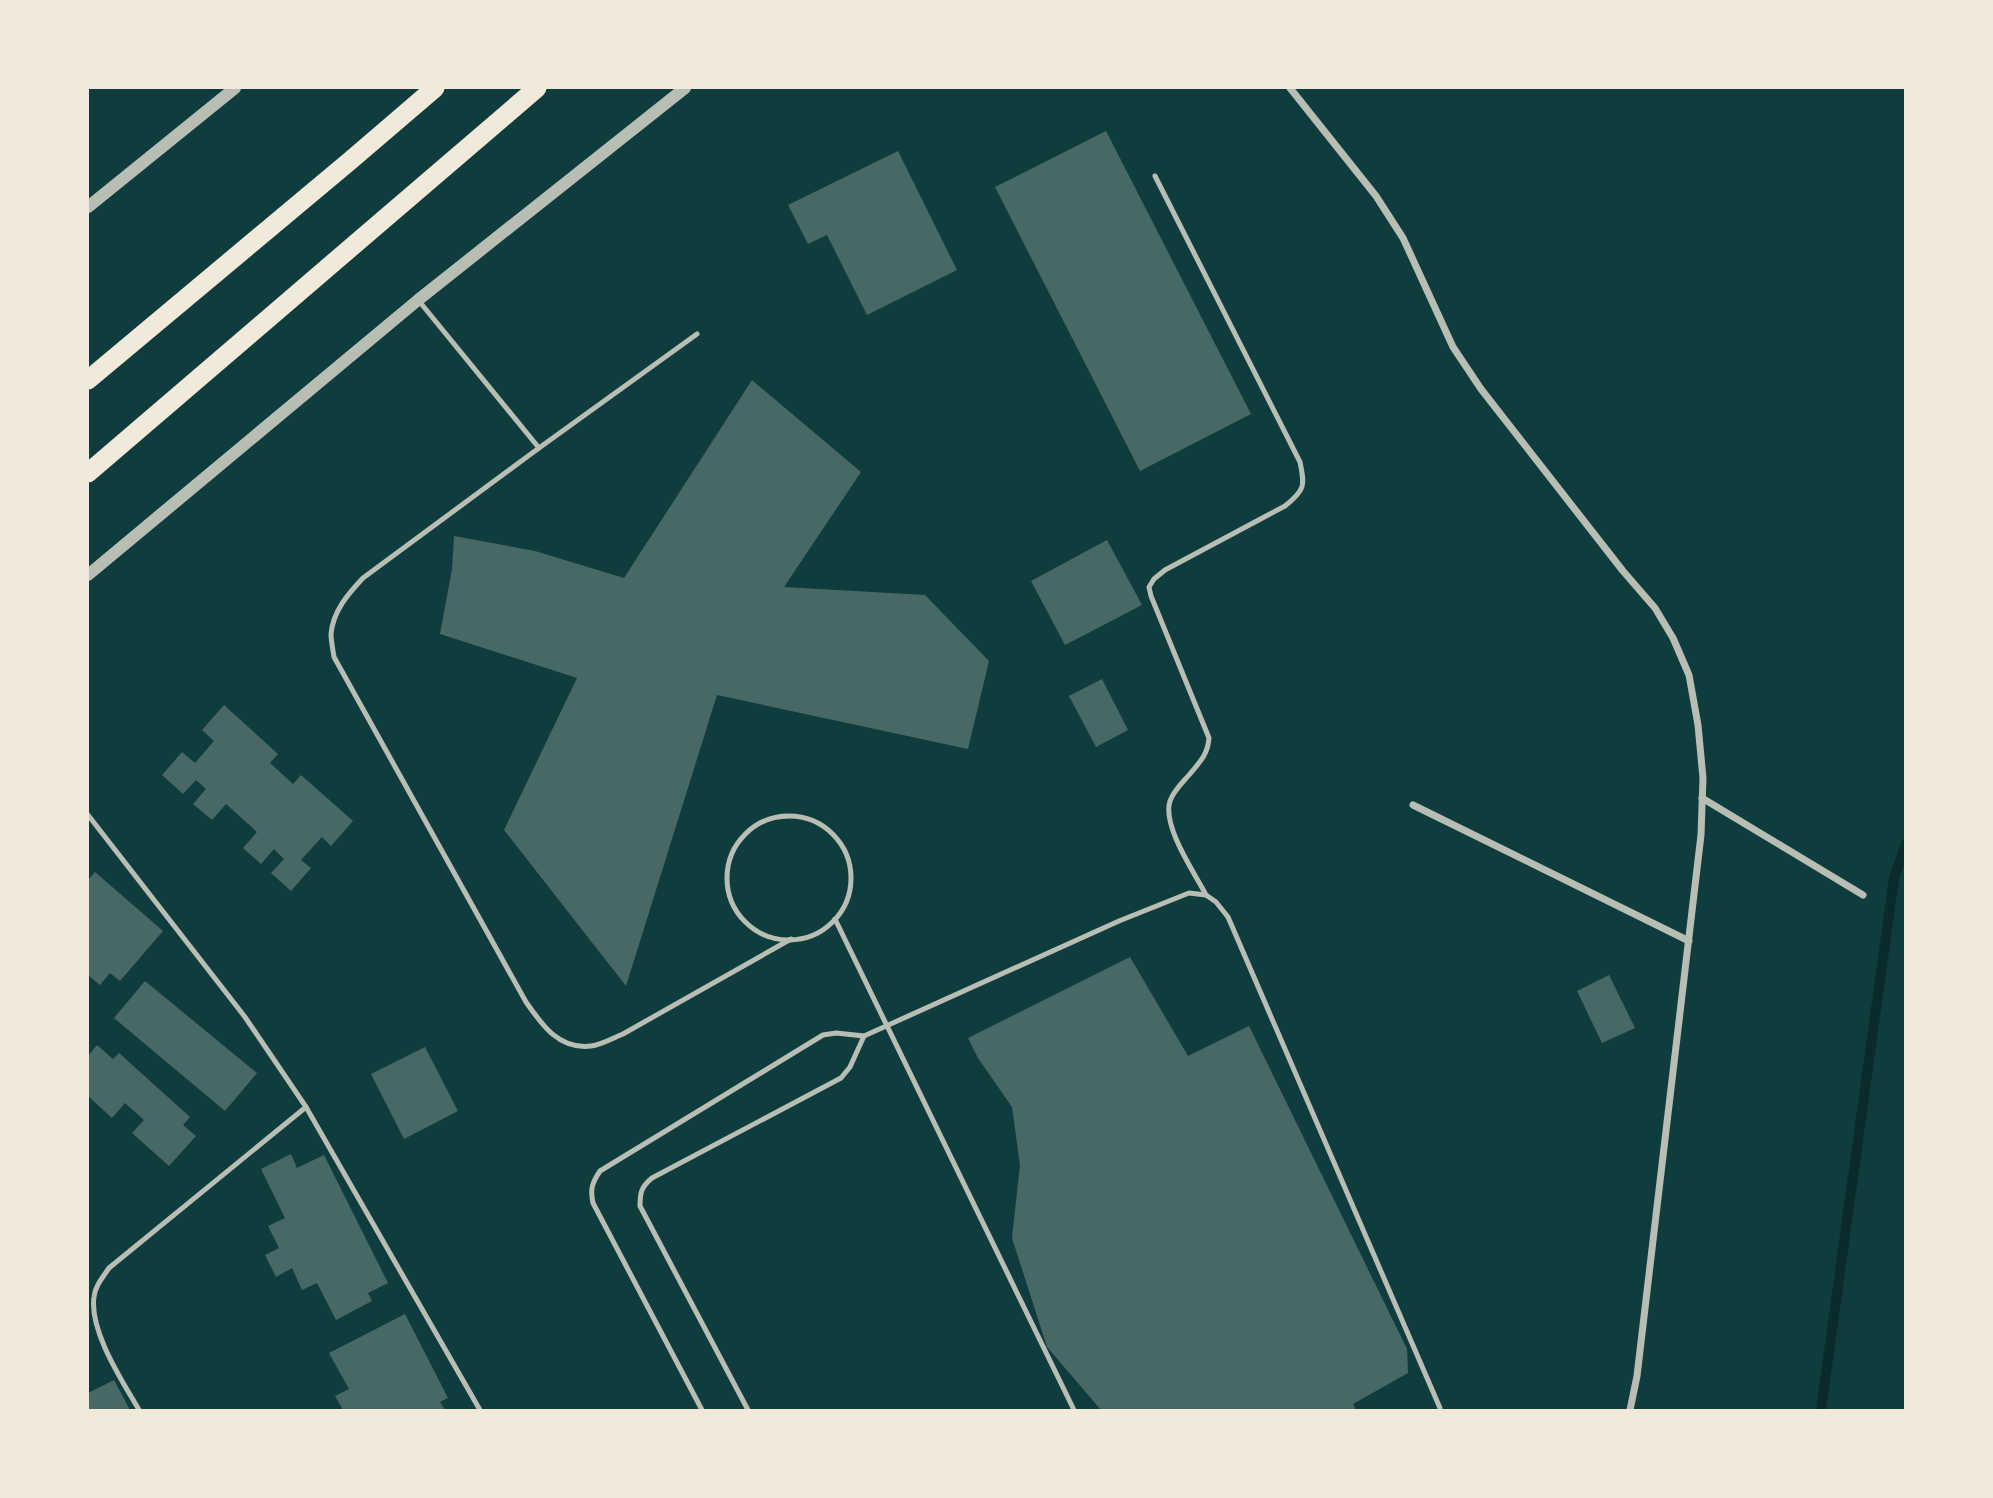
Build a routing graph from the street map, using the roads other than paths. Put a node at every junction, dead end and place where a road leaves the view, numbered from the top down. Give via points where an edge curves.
1 (235, 88) edge
2 (435, 88) edge
3 (537, 88) edge
4 (685, 88) edge
5 (1290, 88) edge
6 (1154, 176) dead end
7 (88, 206) edge
8 (418, 300) junction
9 (697, 334) dead end
10 (88, 380) edge
11 (539, 447) junction
12 (88, 472) edge
13 (88, 575) edge
14 (1702, 798) junction
15 (1413, 805) dead end
16 (88, 815) edge
17 (1206, 895) junction
18 (1863, 895) dead end
19 (835, 919) junction
20 (791, 939) junction
21 (1689, 942) junction
22 (887, 1024) junction
23 (863, 1036) junction
24 (306, 1107) junction
25 (1440, 1408) dead end
26 (139, 1410) edge
27 (480, 1410) edge
28 (702, 1410) edge
29 (748, 1410) edge
30 (1074, 1410) edge
31 (1630, 1410) edge

1 - 7 street
2 - 10 highway
3 - 12 highway
4 - 8 street
5 - 14 street via 1376,196 1403,238 1453,347 1481,389 1655,608 1673,638 1689,675 1698,725
6 - 17 lane via 1300,462 1304,481 1298,496 1285,506 1165,570 1149,587 1209,738 1202,760 1169,803 1170,823
8 - 11 lane
8 - 13 street
9 - 11 lane
11 - 20 lane via 363,578 337,612 331,634 334,657 547,1032 571,1046 593,1046 623,1034
14 - 18 street
14 - 21 street
15 - 21 street
16 - 24 lane via 245,1017
17 - 22 lane via 1189,892
17 - 25 lane via 1228,917
19 - 20 lane via 821,932
19 - 20 lane via 849,894 851,869 843,846 827,828 805,817 781,816 757,824 739,840 729,862 727,886 736,909 752,927 774,938
19 - 22 lane
21 - 31 street
22 - 23 lane
22 - 30 lane
23 - 28 lane via 823,1035 600,1171 593,1182 593,1203
23 - 29 lane via 841,1078 652,1178 640,1192 640,1206
24 - 26 lane via 109,1268 98,1284 93,1299 96,1324
24 - 27 lane

